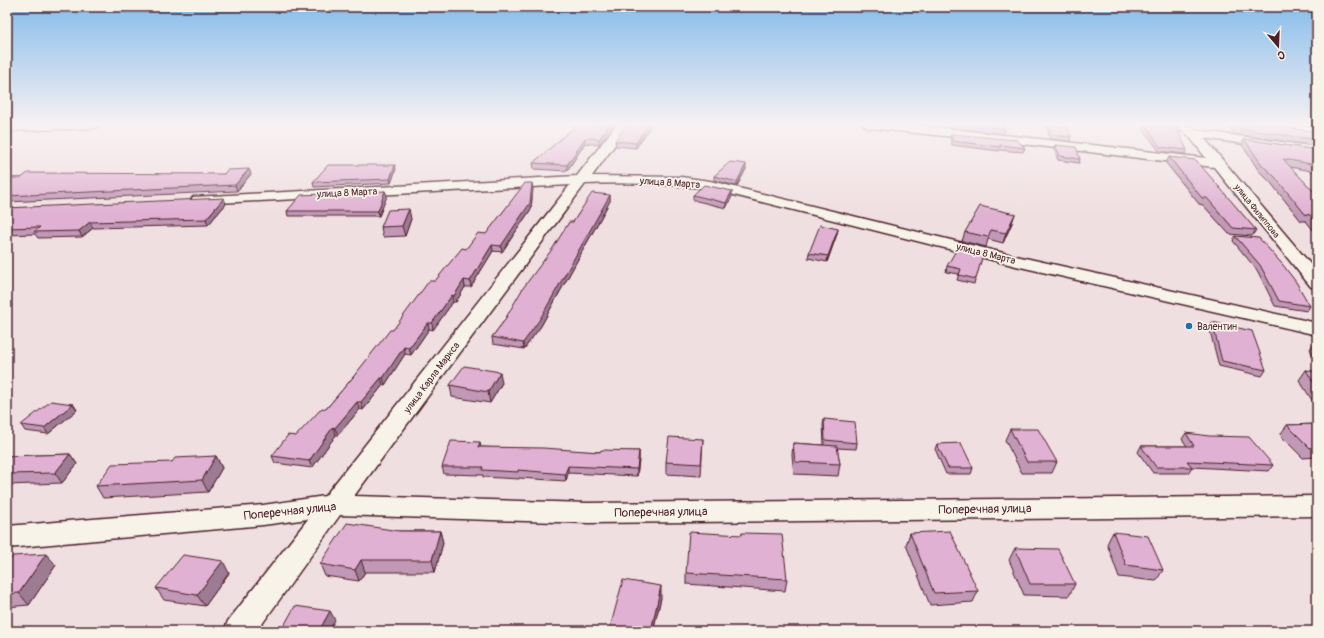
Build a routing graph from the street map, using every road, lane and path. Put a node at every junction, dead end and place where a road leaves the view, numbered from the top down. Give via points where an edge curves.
1 (602, 154) edge
2 (1139, 154) edge
3 (1210, 154) edge
4 (1218, 163) junction
5 (581, 181) junction
6 (184, 201) edge
7 (1317, 283) edge
8 (1317, 329) edge
9 (333, 506) junction
10 (1317, 506) edge
11 (7, 537) edge
12 (240, 631) edge

1 - 5 street, улица Карла Маркса
2 - 4 street
3 - 4 street, улица Филиппова
4 - 7 street, улица Филиппова
5 - 6 street, улица 8 Марта
5 - 8 street, улица 8 Марта via 681,181 710,185 1016,261
5 - 9 street, улица Карла Маркса
9 - 10 street, Поперечная улица via 588,513
9 - 11 street, Поперечная улица via 263,515
9 - 12 street, улица Карла Маркса

